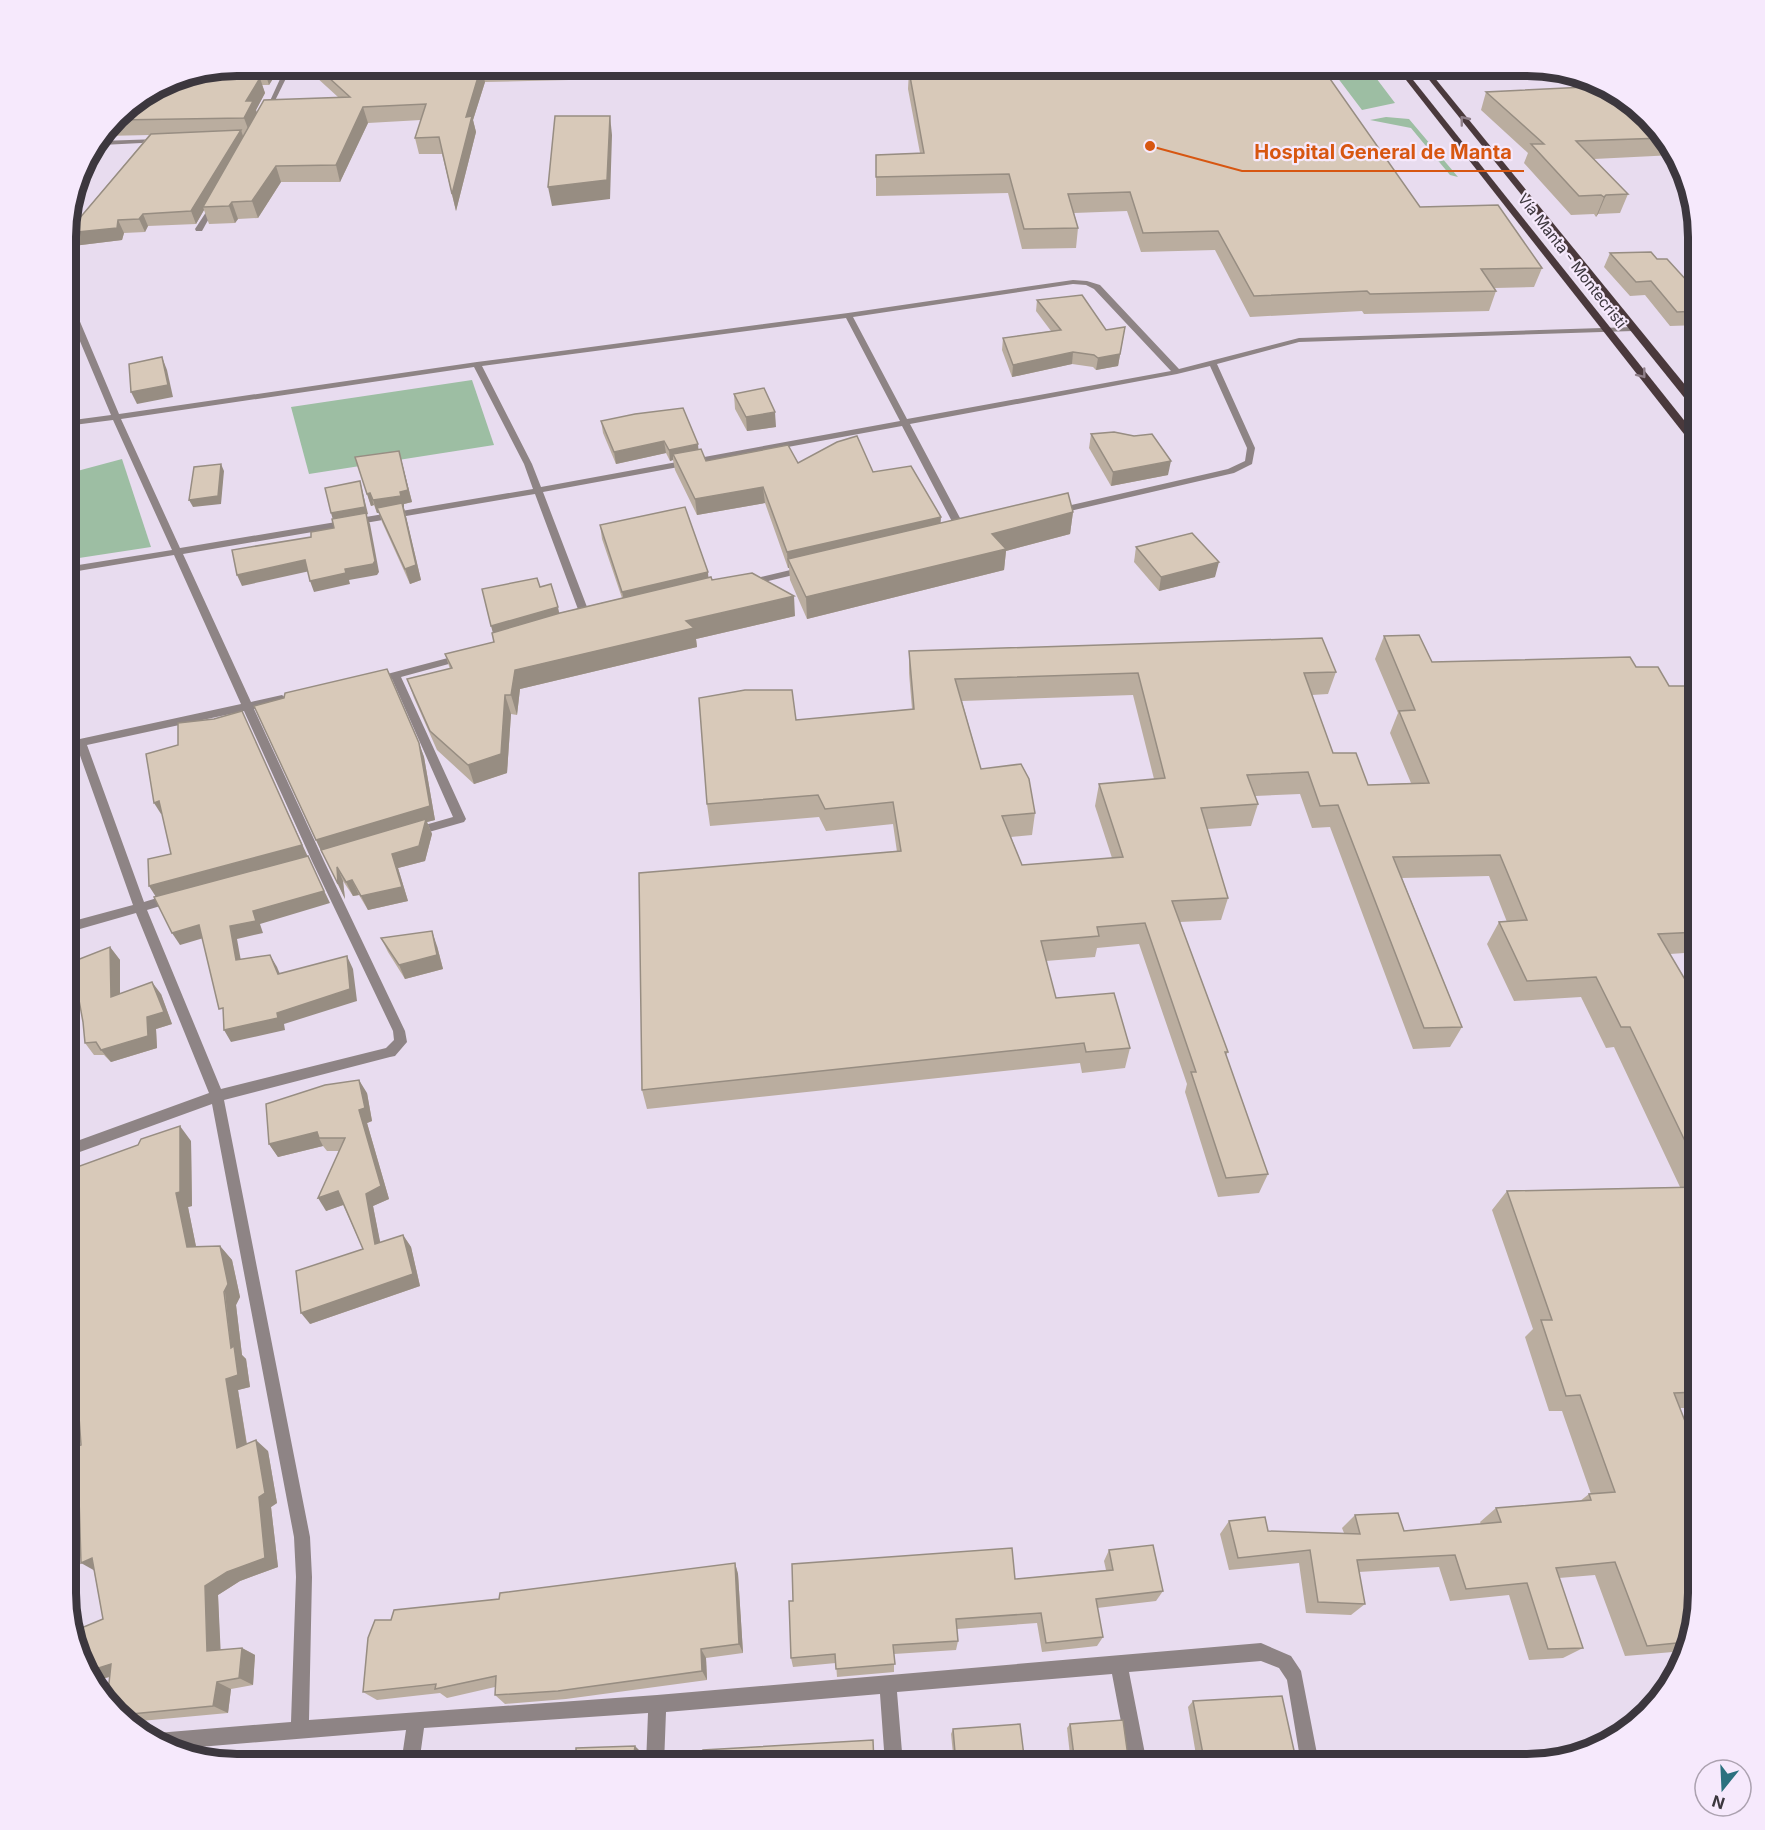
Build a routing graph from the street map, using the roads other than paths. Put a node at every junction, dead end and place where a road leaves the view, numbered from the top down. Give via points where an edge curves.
1 (284, 77) edge
2 (1407, 77) edge
3 (1430, 77) edge
4 (267, 89) dead end
5 (278, 89) junction
6 (263, 118) edge
7 (170, 141) edge
8 (108, 143) edge
9 (217, 199) edge
10 (199, 230) dead end
11 (848, 315) junction
12 (77, 324) edge
13 (1606, 328) junction
14 (1633, 329) junction
15 (1212, 362) junction
16 (477, 364) junction
17 (1177, 372) junction
18 (1688, 396) edge
19 (116, 417) junction
20 (77, 422) edge
21 (902, 422) junction
22 (1688, 432) edge
23 (537, 490) junction
24 (1044, 514) edge
25 (974, 530) edge
26 (963, 533) junction
27 (951, 536) edge
28 (177, 552) junction
29 (814, 567) edge
30 (77, 568) edge
31 (735, 586) edge
32 (598, 618) edge
33 (587, 620) junction
34 (576, 624) edge
35 (475, 653) edge
36 (396, 676) junction
37 (362, 683) edge
38 (294, 697) edge
39 (248, 706) junction
40 (77, 743) edge
41 (77, 751) edge
42 (405, 836) edge
43 (184, 895) edge
44 (140, 907) junction
45 (77, 925) edge
46 (217, 1096) junction
47 (77, 1147) edge
48 (1119, 1665) junction
49 (888, 1684) junction
50 (657, 1704) junction
51 (416, 1720) junction
52 (300, 1730) junction
53 (177, 1741) edge
54 (411, 1754) edge
55 (655, 1754) edge
56 (893, 1754) edge
57 (1136, 1754) edge
58 (1308, 1754) edge

1 - 5 street
2 - 13 main road, Vía Manta - Montecristi
14 -> 3 main road, Vía Manta - Montecristi
4 - 5 street
5 - 6 street
7 - 8 street
9 - 10 street
11 - 16 street
11 - 17 street via 1087,283 1097,288
11 - 21 street
12 - 19 street
13 - 14 street
13 - 15 street via 1299,340
13 -> 22 main road, Vía Manta - Montecristi
14 - 18 main road, Vía Manta - Montecristi
15 - 17 street
15 - 24 street via 1251,448 1249,462 1231,471
16 - 19 street
16 - 23 street via 528,464
17 - 21 street
19 - 20 street
19 - 28 street
21 - 23 street
21 - 26 street
23 - 28 street
23 - 33 street
25 - 26 street
26 - 27 street
28 - 30 street
28 - 39 street
29 - 31 street
32 - 33 street
33 - 34 street
35 - 36 street
36 - 37 street
36 - 42 street via 460,819
38 - 39 street
39 - 40 street
39 - 46 street via 401,1042 390,1052
41 - 44 street
43 - 44 street
44 - 45 street
44 - 46 street
46 - 47 street
46 - 52 street via 302,1537
48 - 49 street
48 - 57 street
48 - 58 street via 1262,1652 1286,1662 1295,1677
49 - 50 street
49 - 56 street
50 - 51 street
50 - 55 street
51 - 52 street
51 - 54 street
52 - 53 street

